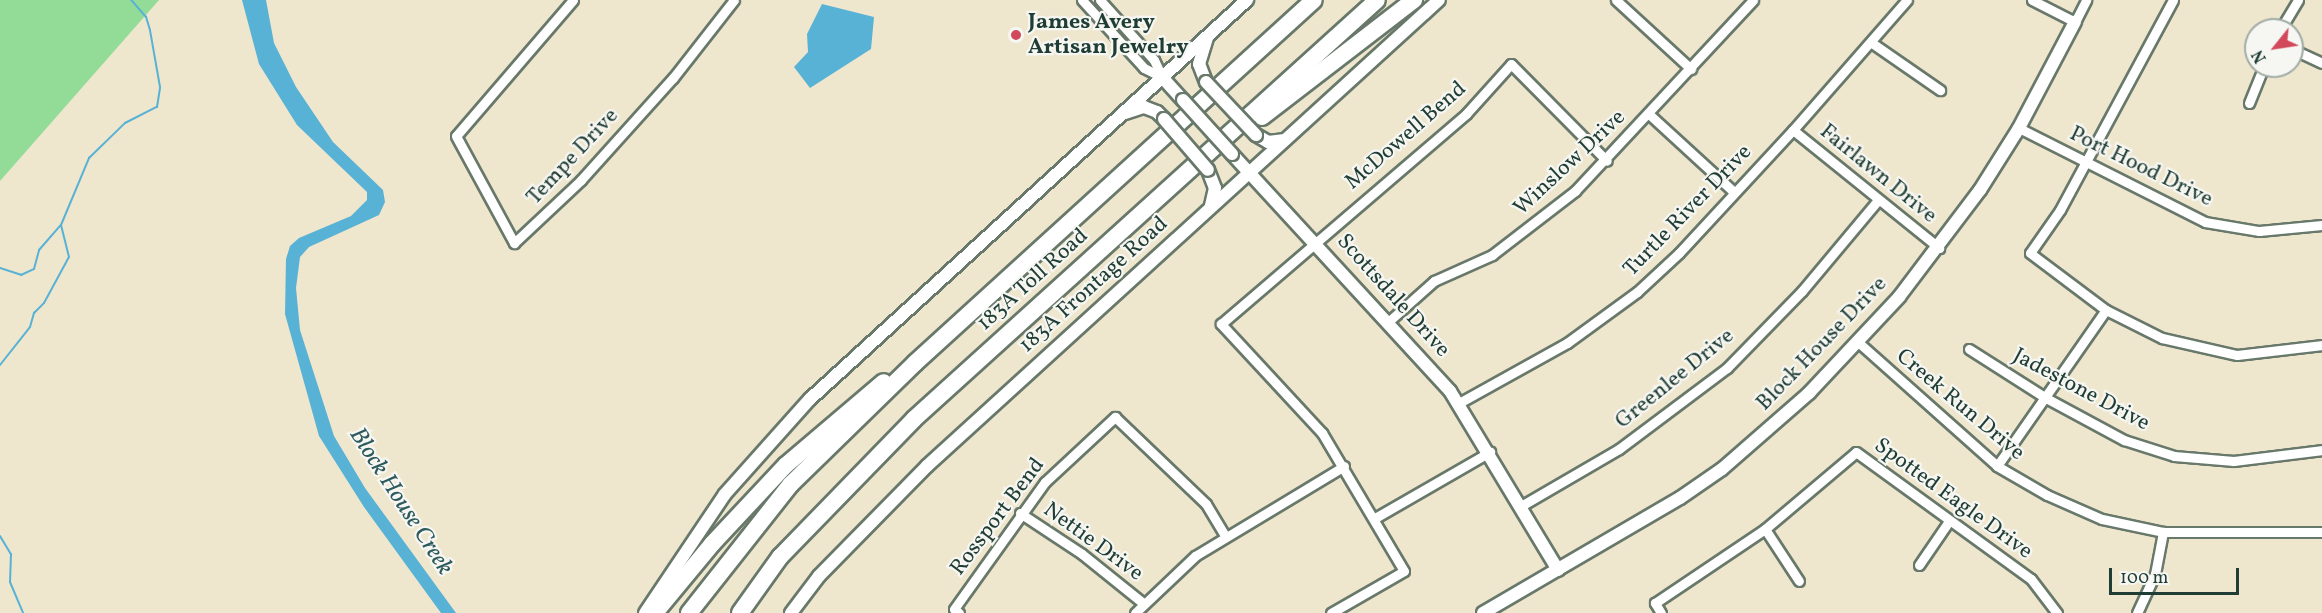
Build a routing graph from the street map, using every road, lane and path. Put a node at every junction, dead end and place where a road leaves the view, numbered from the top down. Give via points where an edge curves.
1 (573, 0) edge
2 (734, 0) edge
3 (1082, 0) edge
4 (1100, 0) edge
5 (1247, 0) edge
6 (1314, 0) edge
7 (1377, 0) edge
8 (1414, 0) edge
9 (1439, 0) edge
10 (1616, 0) edge
11 (1753, 0) edge
12 (1907, 0) edge
13 (2032, 0) edge
14 (2086, 0) edge
15 (2173, 0) edge
16 (2298, 0) edge
17 (2287, 18) edge
18 (2074, 22) junction
19 (1207, 36) junction
20 (1872, 44) junction
21 (2304, 55) edge
22 (2322, 63) edge
23 (1692, 69) junction
24 (1162, 77) junction
25 (2259, 78) edge
26 (1940, 90) dead end
27 (2249, 103) dead end
28 (1650, 115) junction
29 (1119, 116) junction
30 (2019, 128) junction
31 (1793, 130) junction
32 (1287, 139) junction
33 (1607, 161) junction
34 (2086, 163) junction
35 (1250, 171) junction
36 (1182, 176) junction
37 (1734, 192) junction
38 (1878, 200) junction
39 (1210, 207) junction
40 (2322, 225) edge
41 (1314, 241) junction
42 (1939, 248) junction
43 (2106, 310) junction
44 (1388, 322) junction
45 (1858, 342) junction
46 (2322, 345) edge
47 (1969, 349) dead end
48 (915, 363) junction
49 (2046, 398) junction
50 (1459, 403) junction
51 (2322, 450) edge
52 (1490, 452) junction
53 (1344, 466) junction
54 (1997, 466) junction
55 (1521, 506) junction
56 (1020, 513) junction
57 (1374, 518) junction
58 (1950, 520) junction
59 (1765, 529) junction
60 (2163, 532) junction
61 (2322, 532) edge
62 (1225, 536) junction
63 (1918, 565) dead end
64 (1558, 570) junction
65 (1799, 581) dead end
66 (1143, 603) junction
67 (690, 610) edge
68 (957, 611) edge
69 (645, 613) edge
70 (655, 613) edge
71 (740, 613) edge
72 (790, 613) edge
73 (1135, 613) edge
74 (1331, 613) edge
75 (1483, 613) edge
76 (1661, 613) edge
77 (2057, 613) edge
78 (2137, 613) edge

1 - 2 street, Tempe Drive via 456,136 514,243 540,222 619,138 673,78
3 - 24 street, Scottsdale Drive via 1144,68
4 - 24 street, Scottsdale Drive via 1154,60
5 - 19 main road
6 - 48 highway, 183A Toll Road
7 - 36 highway, 183A Toll Road
8 - 36 highway
9 - 32 main road, 183A Frontage Road
10 - 23 street
11 - 23 street, Winslow Drive
12 - 20 street, Turtle River Drive
13 - 18 street
14 - 18 street, Block House Drive
15 - 34 street
16 - 17 street
18 - 30 main road, Block House Drive
19 - 24 main road
19 - 32 main road, bridge via 1199,64 1206,82 1256,135 1268,142
20 - 26 street
20 - 31 street, Turtle River Drive
21 - 22 street
23 - 28 street, Winslow Drive
24 - 29 main road
24 - 35 main road, Scottsdale Drive, bridge
25 - 27 street
28 - 33 street, Winslow Drive
28 - 37 street
29 - 39 main road, bridge via 1144,107 1157,112 1208,170 1215,188
29 - 69 main road via 810,399 725,494
30 - 34 street, Port Hood Drive
30 - 42 main road, Block House Drive
31 - 37 street, Turtle River Drive
31 - 38 street, Fairlawn Drive
32 - 35 main road, 183A Frontage Road
33 - 41 street, McDowell Bend via 1511,64 1466,114
33 - 44 street, Winslow Drive via 1522,234 1492,255 1434,281
34 - 40 street, Port Hood Drive via 2205,222 2259,231
34 - 43 street via 2030,253
35 - 39 main road, 183A Frontage Road
35 - 41 main road, Scottsdale Drive
36 - 71 highway, 183A Toll Road via 914,419 780,558
37 - 50 street, Turtle River Drive via 1637,292 1567,343
38 - 42 street, Fairlawn Drive
38 - 55 street, Greenlee Drive via 1802,291 1727,368 1619,448
39 - 72 main road, 183A Frontage Road via 920,473 819,576
41 - 44 main road, Scottsdale Drive
41 - 53 street, McDowell Bend via 1221,324 1322,433
42 - 45 main road, Block House Drive
43 - 46 street via 2162,338 2237,355
43 - 49 street
44 - 50 main road, Scottsdale Drive
45 - 54 street, Creek Run Drive
45 - 64 main road, Block House Drive via 1809,393 1722,469
47 - 49 street, Jadestone Drive
48 - 67 highway, 183A Toll Road via 791,484
48 - 70 highway via 872,390 816,437 712,544
49 - 51 street, Jadestone Drive via 2124,440 2174,456 2234,461
49 - 54 street
50 - 52 main road, Scottsdale Drive
52 - 55 main road, Scottsdale Drive
52 - 57 street
53 - 57 street
53 - 62 street
54 - 60 street, Creek Run Drive via 2047,495 2102,519
55 - 64 main road, Scottsdale Drive
56 - 62 street, Rossport Bend via 1045,482 1116,417 1206,504
56 - 66 street, Nettie Drive via 1082,554
56 - 68 street, Rossport Bend
57 - 74 street via 1404,571
58 - 59 street, Spotted Eagle Drive via 1856,452
58 - 63 street
58 - 77 street, Spotted Eagle Drive via 2031,579
59 - 65 street
59 - 76 street, Spotted Eagle Drive via 1655,603
60 - 61 street, Creek Run Drive
60 - 78 street via 2155,574
62 - 66 street via 1195,556
64 - 75 main road, Block House Drive
66 - 73 street

